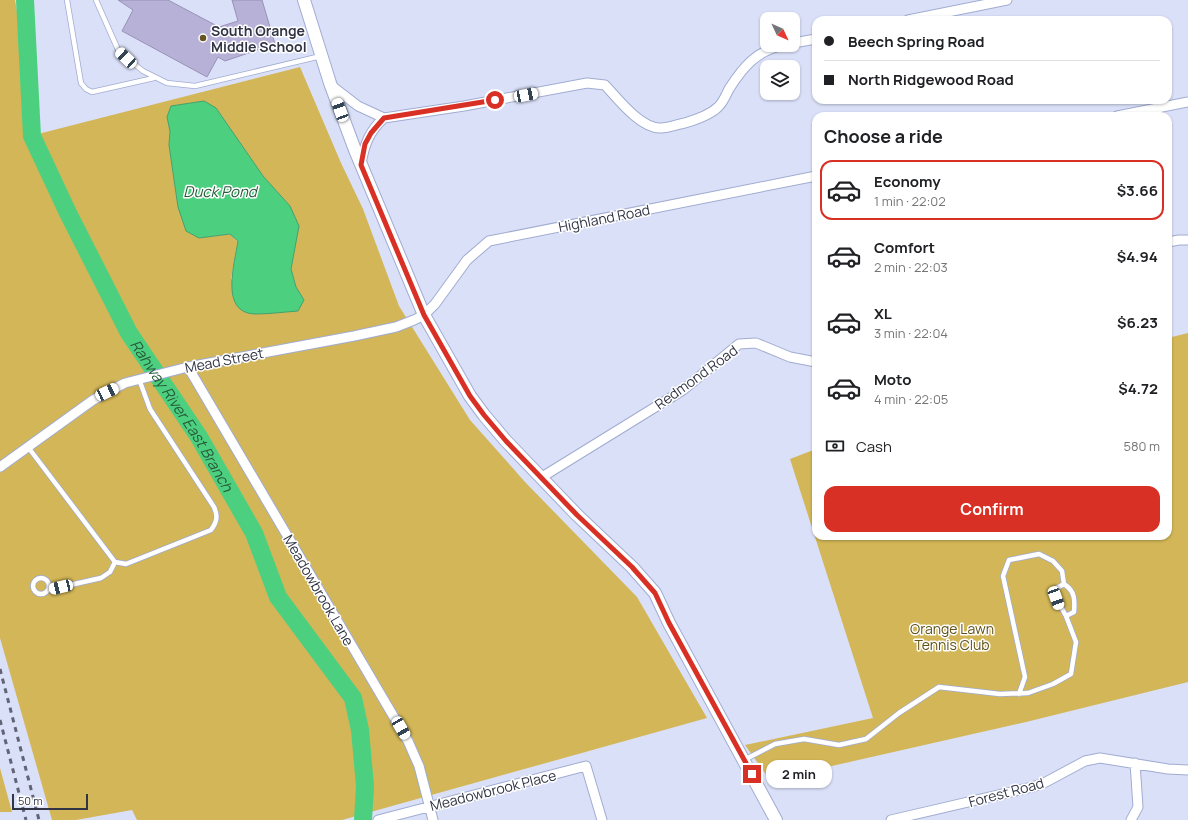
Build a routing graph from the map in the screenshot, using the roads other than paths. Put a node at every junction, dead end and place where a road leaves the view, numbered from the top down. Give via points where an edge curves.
1 (67, 0) edge
2 (96, 0) edge
3 (304, 0) edge
4 (1007, 0) edge
5 (928, 16) edge
6 (812, 39) edge
7 (800, 41) edge
8 (764, 52) edge
9 (321, 56) junction
10 (154, 78) junction
11 (330, 83) junction
12 (1188, 102) edge
13 (1137, 112) edge
14 (384, 118) junction
15 (361, 165) junction
16 (812, 177) edge
17 (1188, 240) edge
18 (1172, 241) edge
19 (424, 315) junction
20 (812, 361) edge
21 (188, 367) junction
22 (143, 377) junction
23 (28, 447) junction
24 (0, 467) edge
25 (542, 477) junction
26 (115, 562) junction
27 (1064, 584) junction
28 (48, 590) dead end
29 (1066, 616) junction
30 (1019, 694) junction
31 (744, 760) junction
32 (1135, 763) junction
33 (1188, 770) edge
34 (429, 806) junction
35 (378, 820) edge
36 (434, 820) edge
37 (602, 820) edge
38 (776, 820) edge
39 (892, 820) edge
40 (1131, 820) edge

1 - 10 lane via 81,83 86,89 92,92
2 - 10 lane via 119,52
3 - 9 street
4 - 5 street
6 - 7 street
8 - 14 street via 741,71 718,107 689,122 661,128 646,124 605,85 587,83
9 - 10 lane via 195,86 183,86
9 - 11 street
11 - 14 street via 358,106
11 - 15 street
12 - 13 street
14 - 15 street via 365,144
15 - 19 street
16 - 19 street, Highland Road via 489,241 468,260
17 - 18 street
19 - 21 street, Mead Street via 396,327
19 - 25 street via 470,396 506,441
20 - 25 street, Redmond Road via 790,357 756,342 739,344 683,390
21 - 22 street, Mead Street
21 - 34 street, Meadowbrook Lane via 408,741 419,766
22 - 23 street, Mead Street via 93,400
22 - 26 lane via 150,409 217,514 211,530 126,564
23 - 24 street, Mead Street
23 - 26 lane
25 - 31 street via 655,593
26 - 28 lane via 110,572 101,578
27 - 29 lane via 1057,588 1056,598
27 - 29 lane via 1071,589 1075,600 1074,612
27 - 30 lane via 1062,571 1052,561 1039,554 1009,560 1003,576 1025,677
29 - 30 lane via 1076,642 1071,674 1028,693
30 - 31 lane via 939,687 866,738 839,745 804,739 775,744
31 - 38 street
32 - 33 street, Forest Road
32 - 39 street, Forest Road via 1100,758 1085,761 1032,787
32 - 40 street via 1138,806
34 - 35 street, Meadowbrook Place
34 - 36 street, Meadowbrook Lane
34 - 37 street, Meadowbrook Place via 586,766

